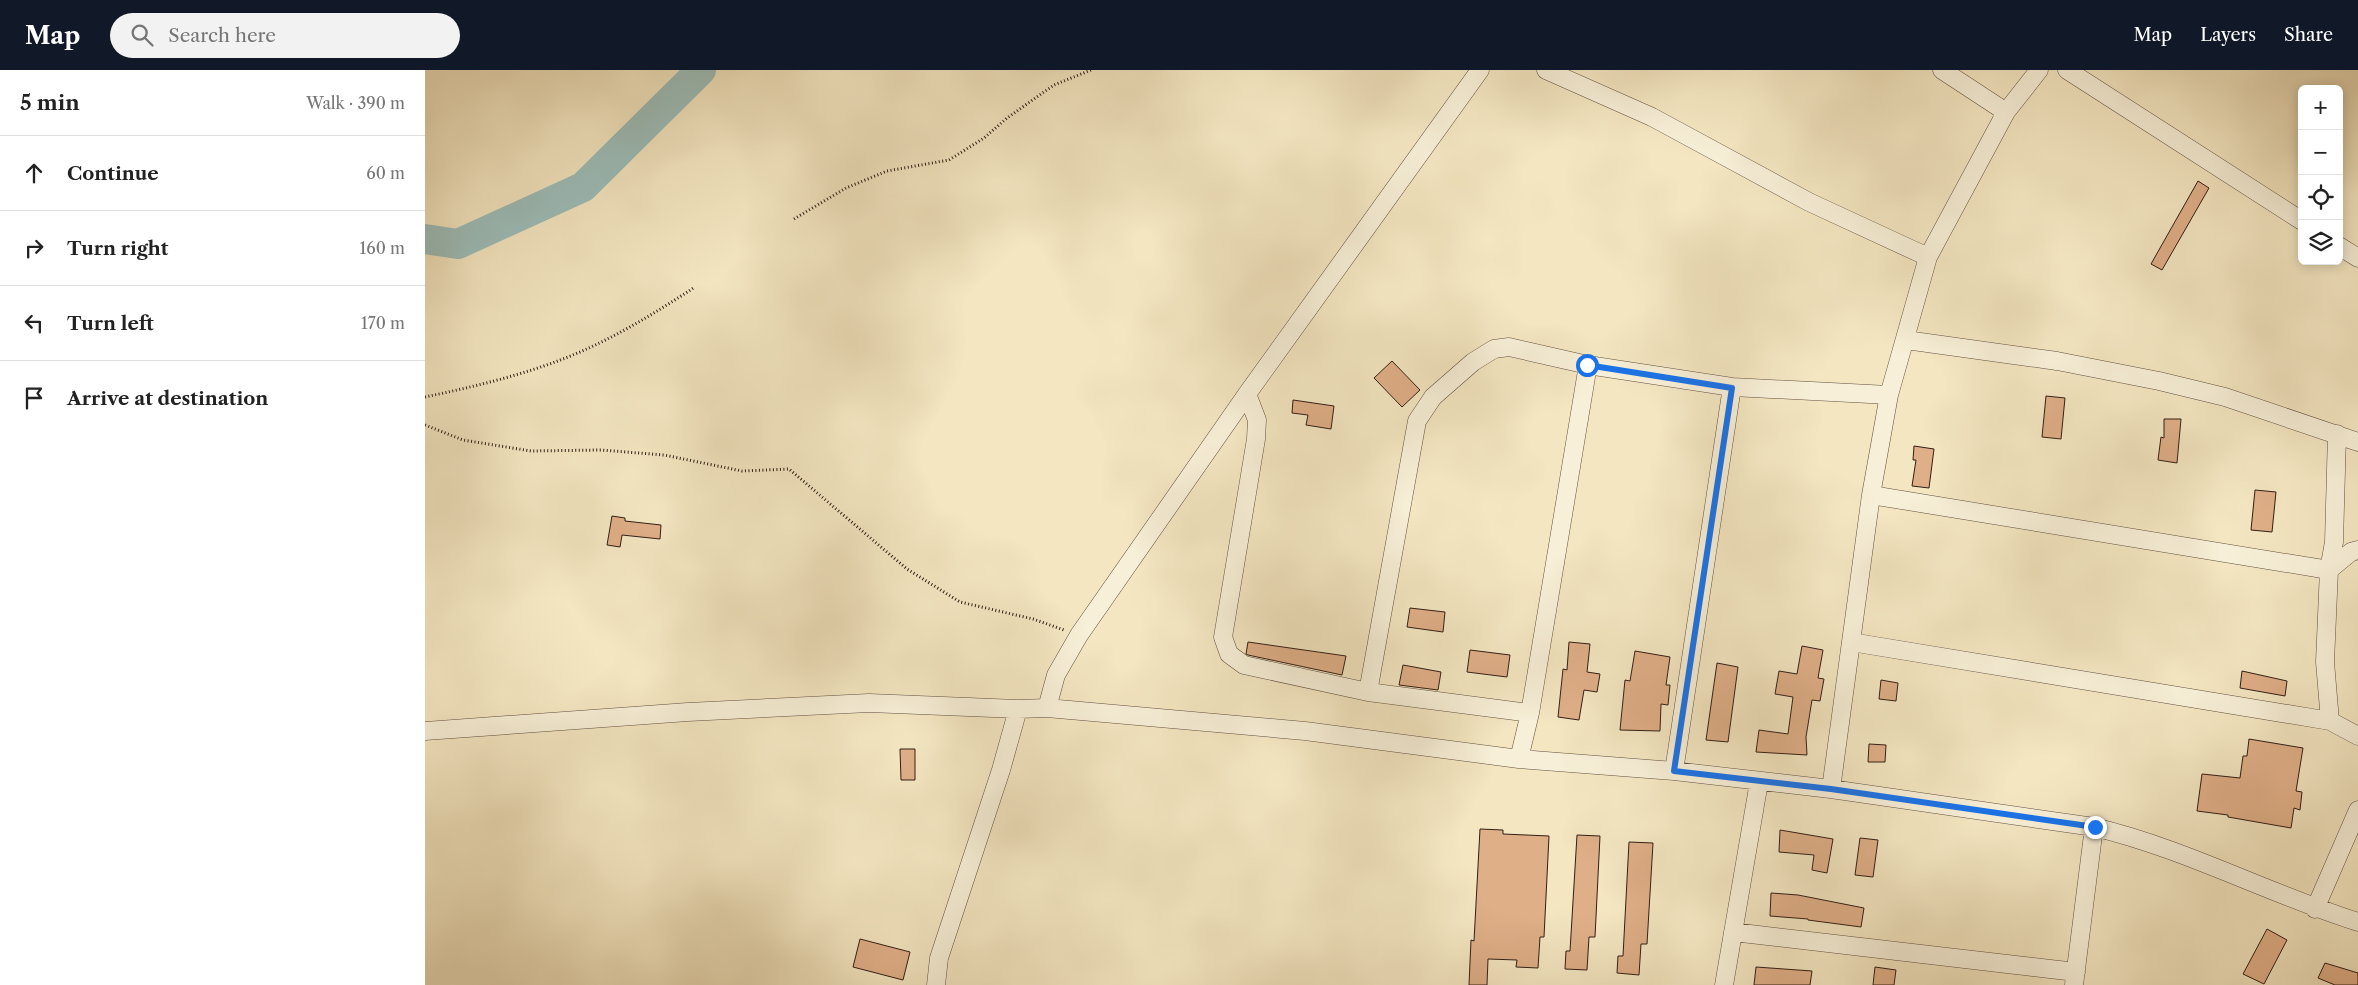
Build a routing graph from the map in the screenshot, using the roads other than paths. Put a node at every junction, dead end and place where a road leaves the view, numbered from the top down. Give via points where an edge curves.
1 (1480, 70) edge
2 (1546, 70) edge
3 (1942, 70) edge
4 (2039, 70) edge
5 (2067, 70) edge
6 (2006, 112) junction
7 (2299, 220) edge
8 (2343, 249) edge
9 (1928, 257) junction
10 (2358, 258) edge
11 (1905, 340) junction
12 (1587, 365) junction
13 (1732, 388) junction
14 (1247, 394) junction
15 (1889, 395) junction
16 (2337, 434) junction
17 (2358, 442) edge
18 (1871, 495) junction
19 (2358, 550) edge
20 (2329, 570) junction
21 (1851, 642) junction
22 (1368, 692) junction
23 (1047, 708) junction
24 (1018, 709) junction
25 (1530, 713) junction
26 (2331, 721) junction
27 (425, 731) edge
28 (2358, 736) edge
29 (1519, 759) junction
30 (1674, 771) junction
31 (1759, 782) junction
32 (1831, 789) junction
33 (2358, 810) edge
34 (2095, 827) junction
35 (2315, 909) junction
36 (2358, 922) edge
37 (1733, 932) junction
38 (2075, 979) edge
39 (936, 985) edge
40 (1724, 985) edge

1 - 14 street
2 - 9 street via 1652,117 1809,202
3 - 6 street
4 - 6 street
5 - 7 street
6 - 9 street
8 - 10 street
9 - 11 street
11 - 15 street
11 - 16 street via 2057,361 2159,381 2225,397
12 - 13 street
12 - 22 street via 1509,347 1494,349 1473,362 1433,397 1417,421
12 - 25 street
13 - 15 street
13 - 30 street
14 - 22 street via 1257,420 1257,439 1223,637 1229,654 1244,665
14 - 23 street via 1079,635 1056,674
15 - 18 street
16 - 17 street
16 - 20 street via 2334,542
18 - 20 street
18 - 21 street
19 - 20 street
20 - 26 street via 2325,662
21 - 26 street
21 - 32 street
22 - 25 street
23 - 24 street
23 - 29 street via 1305,731
24 - 27 street via 869,703
24 - 39 street via 939,958
25 - 29 street
26 - 28 street
29 - 30 street
30 - 31 street
31 - 32 street
31 - 37 street
32 - 34 street
33 - 35 street
34 - 35 street via 2141,839
34 - 38 street
35 - 36 street
37 - 38 street
37 - 40 street

